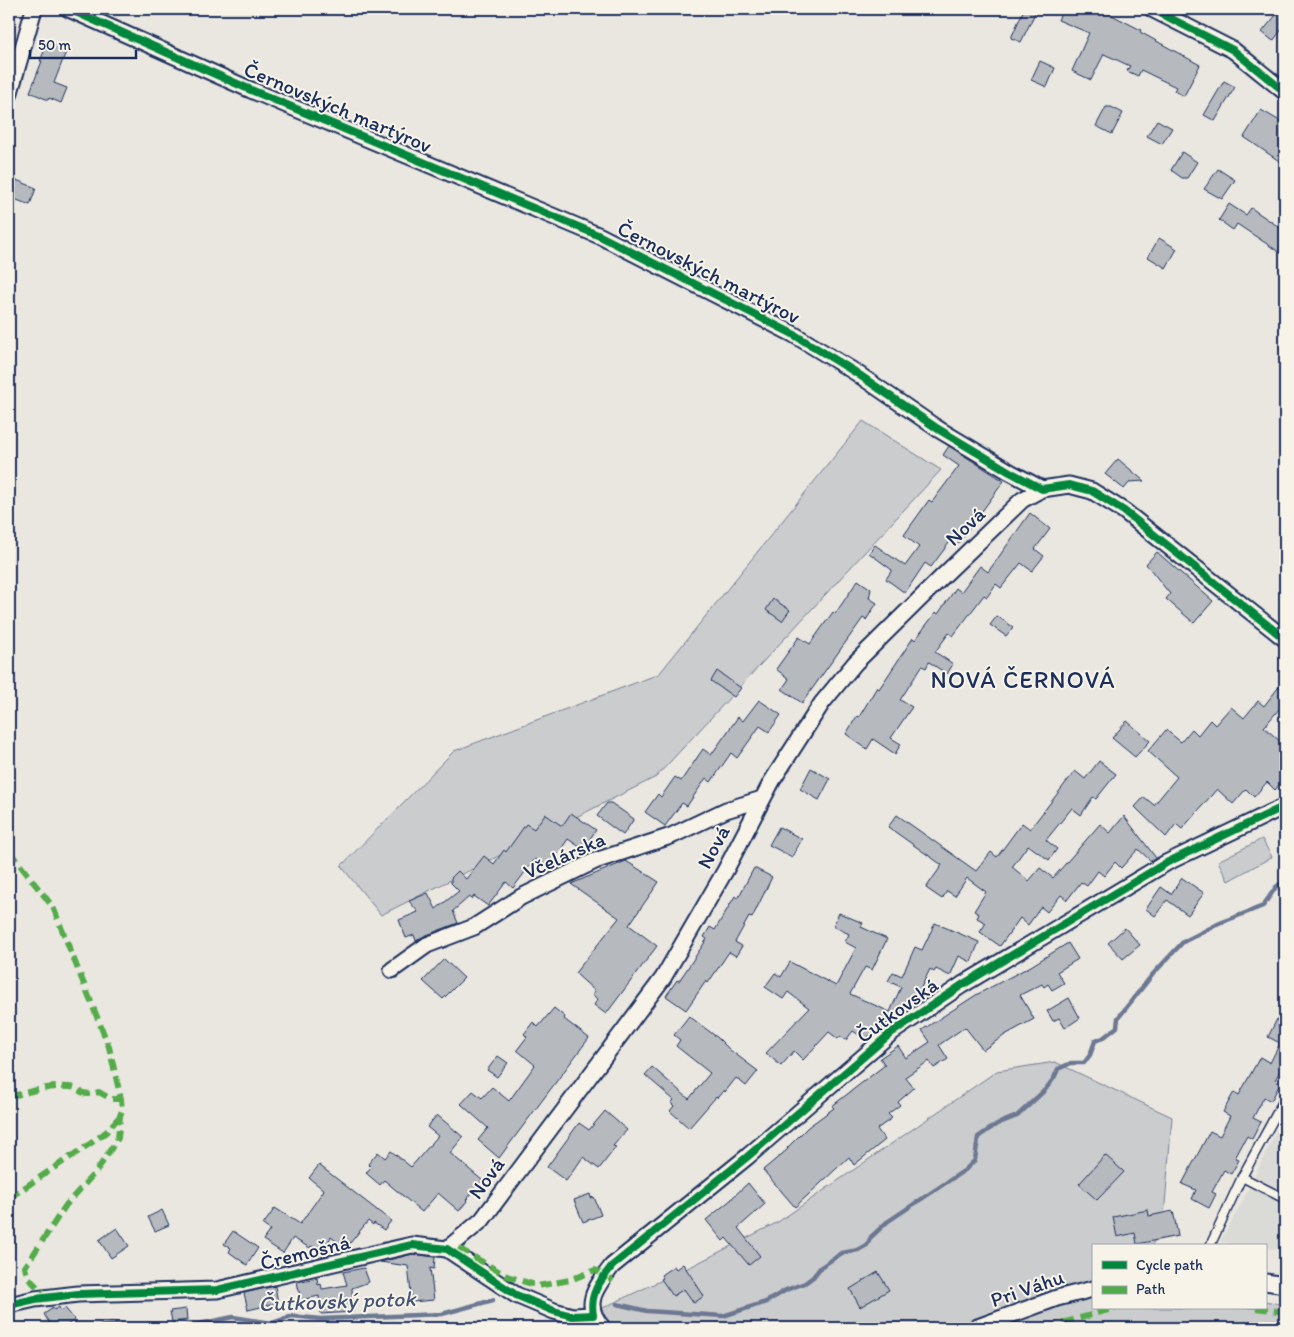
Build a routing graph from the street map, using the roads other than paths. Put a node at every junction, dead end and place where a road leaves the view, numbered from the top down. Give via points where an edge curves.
1 (34, 9) edge
2 (1152, 9) edge
3 (80, 11) edge
4 (1285, 92) edge
5 (9, 96) edge
6 (1042, 489) junction
7 (1285, 639) edge
8 (762, 799) junction
9 (1285, 806) edge
10 (392, 970) dead end
11 (1285, 1098) edge
12 (1242, 1178) junction
13 (1285, 1199) edge
14 (1211, 1244) edge
15 (447, 1249) junction
16 (1266, 1282) edge
17 (1285, 1284) edge
18 (1092, 1289) edge
19 (9, 1305) edge
20 (593, 1315) junction
21 (603, 1328) edge
22 (975, 1328) edge

1 - 5 street
2 - 4 street via 1233,50
3 - 6 street, Černovských martýrov via 251,90 600,236 793,334 938,429
6 - 7 street via 1069,485 1092,491 1124,511
6 - 8 street, Nová via 1022,500 855,663 822,703
8 - 10 street, Včelárska via 726,810 671,836 595,861 521,897 474,927 427,945
8 - 15 street, Nová via 725,871 662,978 482,1220
9 - 20 street, Čutkovská via 1166,863 962,985 891,1033 747,1157 612,1266 592,1298
11 - 12 lane
12 - 13 lane
12 - 14 lane
15 - 19 street, Čremošná via 412,1245 217,1290 78,1294
15 - 20 street, Čremošná via 516,1295 563,1314
16 - 17 street
18 - 22 street, Pri Váhu via 1057,1298
20 - 21 street

